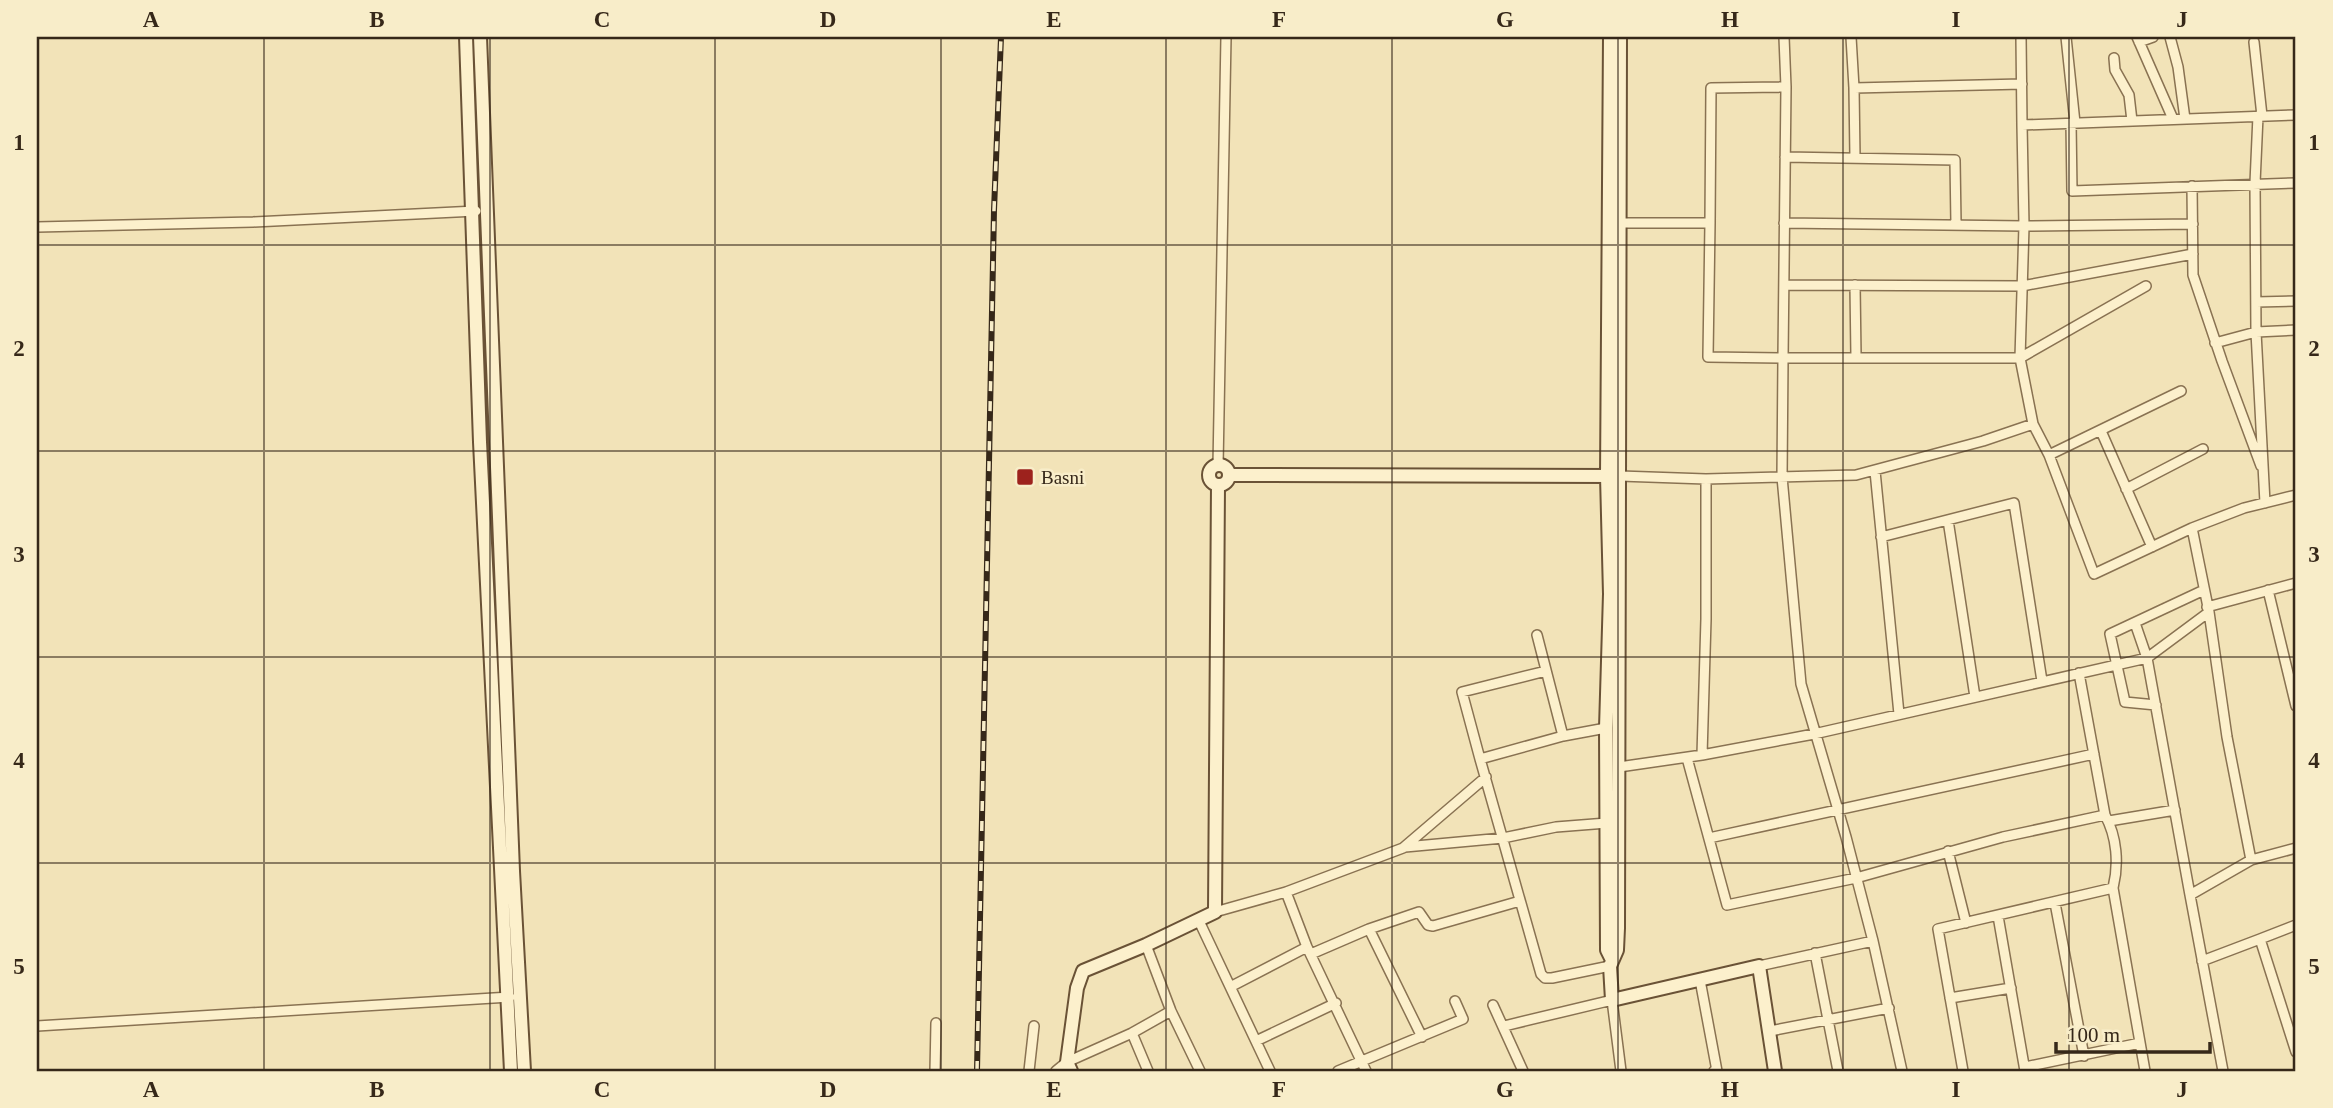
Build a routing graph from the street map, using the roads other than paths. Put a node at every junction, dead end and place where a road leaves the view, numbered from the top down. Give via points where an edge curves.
1 (466, 37) edge
2 (480, 37) edge
3 (1226, 37) edge
4 (1610, 37) edge
5 (1620, 37) edge
6 (1784, 37) edge
7 (1851, 37) edge
8 (2021, 37) edge
9 (2066, 37) edge
10 (2153, 37) edge
11 (2170, 37) edge
12 (2138, 39) edge
13 (2254, 42) dead end
14 (2114, 58) dead end
15 (2022, 84) junction
16 (1786, 87) junction
17 (1854, 88) junction
18 (2296, 115) edge
19 (2260, 116) junction
20 (2173, 119) junction
21 (2185, 119) junction
22 (2132, 121) junction
23 (2073, 123) junction
24 (2022, 125) junction
25 (1785, 157) junction
26 (1855, 158) junction
27 (2255, 183) junction
28 (2296, 183) edge
29 (2192, 186) junction
30 (486, 210) junction
31 (470, 211) junction
32 (1620, 223) junction
33 (1710, 223) junction
34 (1784, 223) junction
35 (1956, 223) junction
36 (2193, 224) junction
37 (2024, 226) junction
38 (37, 228) edge
39 (2193, 254) junction
40 (1615, 261) junction
41 (1784, 285) junction
42 (1855, 285) junction
43 (2022, 286) junction
44 (2146, 286) dead end
45 (2296, 301) edge
46 (2256, 302) junction
47 (2296, 330) edge
48 (2256, 332) junction
49 (2216, 343) junction
50 (1856, 357) junction
51 (1783, 358) junction
52 (2020, 358) junction
53 (2181, 391) dead end
54 (2033, 424) junction
55 (2101, 430) junction
56 (2203, 449) dead end
57 (2049, 455) junction
58 (1218, 466) junction
59 (1875, 471) junction
60 (1229, 475) junction
61 (1613, 476) junction
62 (1782, 477) junction
63 (2265, 477) junction
64 (1706, 480) junction
65 (1218, 485) junction
66 (2126, 489) junction
67 (2296, 495) edge
68 (2265, 503) junction
69 (1948, 520) junction
70 (2192, 528) junction
71 (1881, 537) junction
72 (2152, 547) junction
73 (2296, 583) edge
74 (2204, 590) junction
75 (2267, 590) junction
76 (2208, 609) junction
77 (2135, 622) junction
78 (1537, 635) dead end
79 (2296, 656) edge
80 (2147, 658) junction
81 (2285, 659) junction
82 (2116, 665) junction
83 (1546, 671) junction
84 (2079, 673) junction
85 (2042, 681) junction
86 (1975, 697) junction
87 (2156, 705) junction
88 (2296, 706) edge
89 (1899, 714) junction
90 (1606, 728) junction
91 (1814, 734) junction
92 (1563, 736) junction
93 (2094, 754) junction
94 (1702, 755) junction
95 (1686, 758) junction
96 (1480, 759) junction
97 (1619, 767) junction
98 (1486, 777) junction
99 (1838, 810) junction
100 (2175, 810) junction
101 (2107, 818) junction
102 (1607, 823) junction
103 (1503, 838) junction
104 (1709, 838) junction
105 (1403, 848) junction
106 (2296, 848) edge
107 (1948, 851) junction
108 (2251, 860) junction
109 (1856, 878) junction
110 (2113, 888) junction
111 (1286, 892) junction
112 (2190, 895) junction
113 (1520, 901) junction
114 (2055, 903) junction
115 (1216, 912) junction
116 (1998, 916) junction
117 (1199, 921) junction
118 (1966, 923) junction
119 (2296, 925) edge
120 (1369, 929) junction
121 (2260, 939) junction
122 (1873, 941) junction
123 (1146, 946) junction
124 (1309, 950) junction
125 (1815, 953) junction
126 (2202, 961) junction
127 (1611, 963) junction
128 (1759, 966) junction
129 (1700, 980) junction
130 (1231, 986) junction
131 (2011, 988) junction
132 (514, 997) junction
133 (1950, 998) junction
134 (1612, 1000) junction
135 (1455, 1001) dead end
136 (1336, 1003) junction
137 (1493, 1005) dead end
138 (1889, 1008) junction
139 (1171, 1011) junction
140 (1829, 1019) junction
141 (936, 1023) dead end
142 (37, 1026) edge
143 (1034, 1026) dead end
144 (1504, 1026) junction
145 (1770, 1031) junction
146 (1132, 1033) junction
147 (1422, 1037) junction
148 (1256, 1041) junction
149 (2140, 1043) junction
150 (2296, 1052) edge
151 (2084, 1056) junction
152 (1361, 1061) junction
153 (1069, 1067) edge
154 (2025, 1069) edge
155 (511, 1071) edge
156 (524, 1071) edge
157 (936, 1071) edge
158 (1029, 1071) edge
159 (1056, 1071) edge
160 (1148, 1071) edge
161 (1200, 1071) edge
162 (1270, 1071) edge
163 (1338, 1071) edge
164 (1366, 1071) edge
165 (1523, 1071) edge
166 (1621, 1071) edge
167 (1716, 1071) edge
168 (1775, 1071) edge
169 (1838, 1071) edge
170 (1902, 1071) edge
171 (1963, 1071) edge
172 (2145, 1071) edge
173 (2223, 1071) edge

1 - 31 street
2 - 30 street
3 - 58 street
4 - 40 street
5 - 32 street
6 - 16 street
7 - 17 street
8 - 15 street
9 - 23 street
10 - 12 street
11 - 21 street
12 - 20 street
13 - 19 street
14 - 22 street via 2115,70 2129,95
15 - 17 street
15 - 24 street
16 - 25 street
16 - 33 street via 1711,88
17 - 26 street
18 - 19 street
19 - 21 street
19 - 27 street
20 - 21 street
20 - 22 street
22 - 23 street
23 - 24 street
23 - 29 street via 2072,191
24 - 37 street
25 - 26 street
25 - 34 street
26 - 35 street via 1955,160
27 - 28 street
27 - 29 street
27 - 46 street
29 - 36 street
30 - 31 street
30 - 132 street via 515,922
31 - 38 street
31 - 132 street
32 - 33 street
32 - 40 street
33 - 51 street via 1708,357
34 - 35 street
34 - 41 street
35 - 37 street
36 - 37 street
36 - 39 street
37 - 43 street
39 - 43 street
39 - 49 street via 2193,275
40 - 61 street
41 - 42 street
41 - 51 street
42 - 43 street
42 - 50 street
43 - 52 street
44 - 52 street
45 - 46 street
46 - 48 street
47 - 48 street
48 - 49 street
48 - 63 street
49 - 63 street
50 - 51 street
50 - 52 street
51 - 62 street
52 - 54 street
53 - 55 street
54 - 57 street
54 - 59 street
55 - 57 street
55 - 66 street
56 - 66 street
57 - 72 street via 2094,573
58 - 60 street
58 - 65 street via 1209,474
59 - 62 street
59 - 71 street
60 - 61 street
60 - 65 street via 1226,483
61 - 64 street
61 - 90 street
61 - 97 street
62 - 64 street
62 - 91 street via 1801,684
63 - 68 street
64 - 94 street
65 - 115 street
66 - 72 street
67 - 68 street
68 - 70 street
69 - 71 street
69 - 85 street via 2014,503
69 - 86 street
70 - 72 street
70 - 74 street
71 - 89 street
73 - 75 street
74 - 76 street
74 - 77 street
75 - 76 street
75 - 81 street
76 - 80 street
76 - 108 street
77 - 80 street
77 - 82 street via 2110,634
78 - 83 street
79 - 81 street
80 - 82 street
80 - 87 street
81 - 88 street
82 - 84 street
82 - 87 street via 2125,702
83 - 92 street
83 - 96 street via 1462,692
84 - 85 street
84 - 93 street
85 - 86 street
86 - 89 street
87 - 100 street
89 - 91 street
90 - 92 street
90 - 102 street
91 - 94 street
91 - 99 street
92 - 96 street
93 - 99 street
93 - 101 street
94 - 95 street
95 - 97 street
95 - 104 street
96 - 98 street
97 - 127 street via 1618,939
98 - 103 street
98 - 105 street
99 - 104 street
99 - 109 street
100 - 101 street
100 - 112 street
101 - 107 street
101 - 110 street via 2117,863
102 - 103 street
102 - 127 street via 1607,950
103 - 105 street
103 - 113 street
104 - 109 street via 1727,905
105 - 111 street
106 - 108 street
107 - 109 street
107 - 118 street
108 - 112 street
109 - 122 street
110 - 114 street
110 - 149 street
111 - 115 street
111 - 124 street
112 - 126 street
113 - 120 street via 1433,926 1427,925 1419,912
113 - 127 street via 1545,978
114 - 116 street
114 - 151 street
115 - 117 street
116 - 118 street
116 - 131 street
117 - 123 street
117 - 130 street
118 - 133 street via 1937,929
119 - 121 street
120 - 124 street
120 - 147 street
121 - 126 street
121 - 150 street
122 - 125 street
122 - 138 street
123 - 139 street
123 - 153 street via 1083,971
124 - 130 street
124 - 136 street
125 - 128 street
125 - 140 street
126 - 173 street
127 - 134 street
128 - 129 street
128 - 145 street
129 - 134 street
129 - 167 street
130 - 148 street
131 - 133 street
131 - 154 street
132 - 142 street
132 - 155 street
132 - 156 street
133 - 171 street
134 - 144 street
134 - 166 street
135 - 147 street via 1463,1019
136 - 148 street
136 - 152 street
137 - 144 street
138 - 140 street
138 - 170 street
139 - 146 street
139 - 161 street
140 - 145 street
140 - 169 street
141 - 157 street
143 - 158 street
144 - 165 street
145 - 168 street
146 - 153 street
146 - 160 street
147 - 152 street
148 - 162 street
149 - 151 street
149 - 172 street
151 - 154 street
152 - 163 street
152 - 164 street
153 - 159 street

